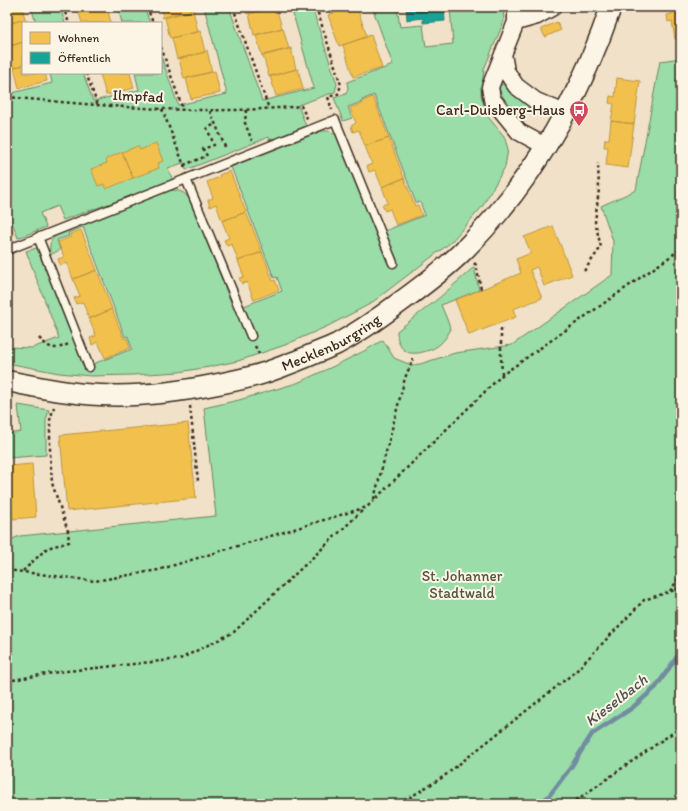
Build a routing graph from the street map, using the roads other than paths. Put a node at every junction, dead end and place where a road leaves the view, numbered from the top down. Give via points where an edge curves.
1 (553, 7) edge
2 (611, 7) edge
3 (516, 15) edge
4 (503, 54) junction
5 (566, 113) junction
6 (546, 146) junction
7 (188, 178) junction
8 (38, 237) junction
9 (7, 250) edge
10 (393, 263) dead end
11 (251, 336) dead end
12 (89, 367) dead end
13 (7, 381) edge

1 - 3 street via 537,16
2 - 5 street, Mecklenburgring
3 - 4 street
4 - 5 street via 506,71 516,86 536,101
4 - 6 street via 490,88 492,99 519,132
5 - 6 street, Mecklenburgring
6 - 13 street, Mecklenburgring via 507,201 463,251 403,300 336,344 265,373 188,390 136,395 91,394 58,391
7 - 8 lane
7 - 10 lane via 335,120
7 - 11 lane
8 - 9 lane
8 - 12 lane

